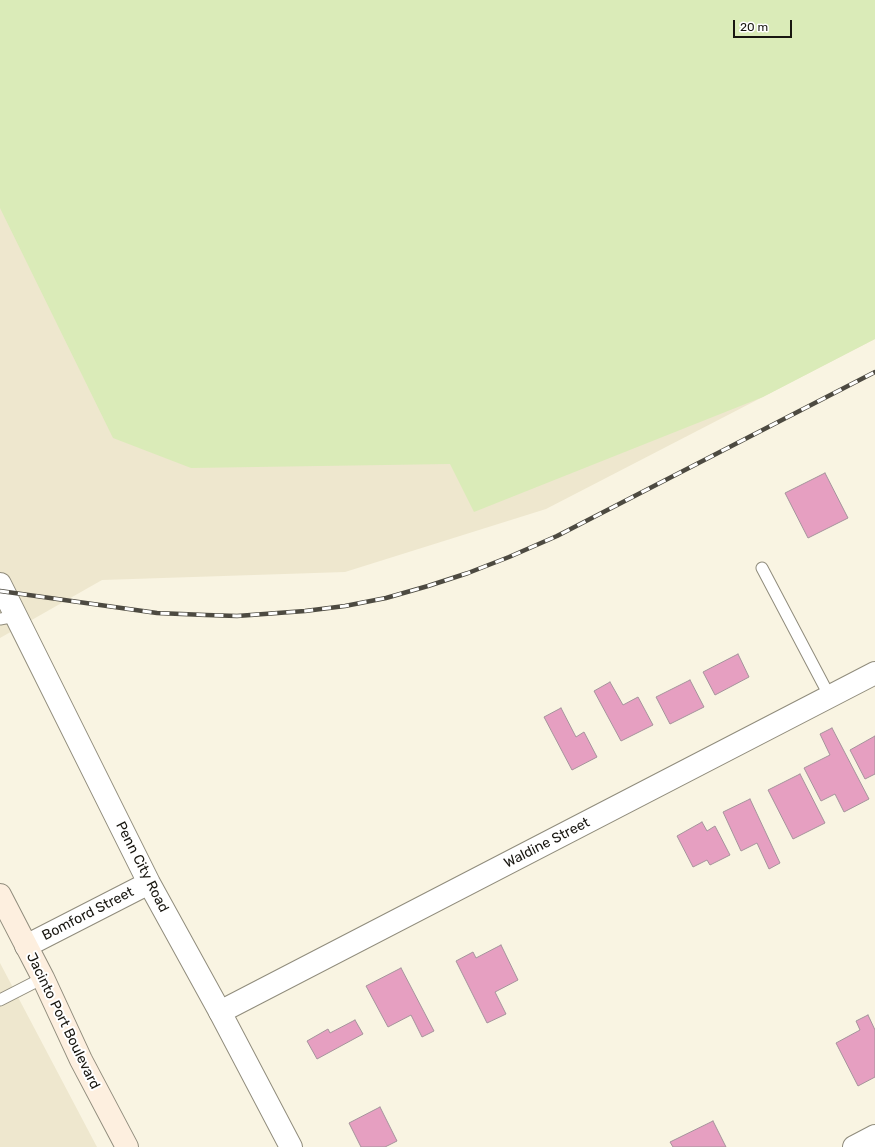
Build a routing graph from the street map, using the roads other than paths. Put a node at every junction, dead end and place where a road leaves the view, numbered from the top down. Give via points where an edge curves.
1 (762, 568) dead end
2 (0, 584) edge
3 (8, 617) edge
4 (875, 673) edge
5 (830, 697) junction
6 (149, 883) junction
7 (0, 896) edge
8 (26, 946) junction
9 (43, 978) junction
10 (0, 1000) edge
11 (220, 1012) junction
12 (875, 1136) edge
13 (127, 1147) edge
14 (291, 1147) edge
15 (854, 1147) edge

1 - 5 lane
2 - 3 street, Penn City Road
3 - 6 street, Penn City Road
4 - 5 street, Waldine Street
5 - 11 street, Waldine Street
6 - 8 street, Bomford Street
6 - 11 street, Penn City Road
7 - 8 main road, Jacinto Port Boulevard
8 - 9 main road, Jacinto Port Boulevard
9 - 10 lane
9 - 13 main road, Jacinto Port Boulevard via 81,1060
11 - 14 street, Penn City Road
12 - 15 street

